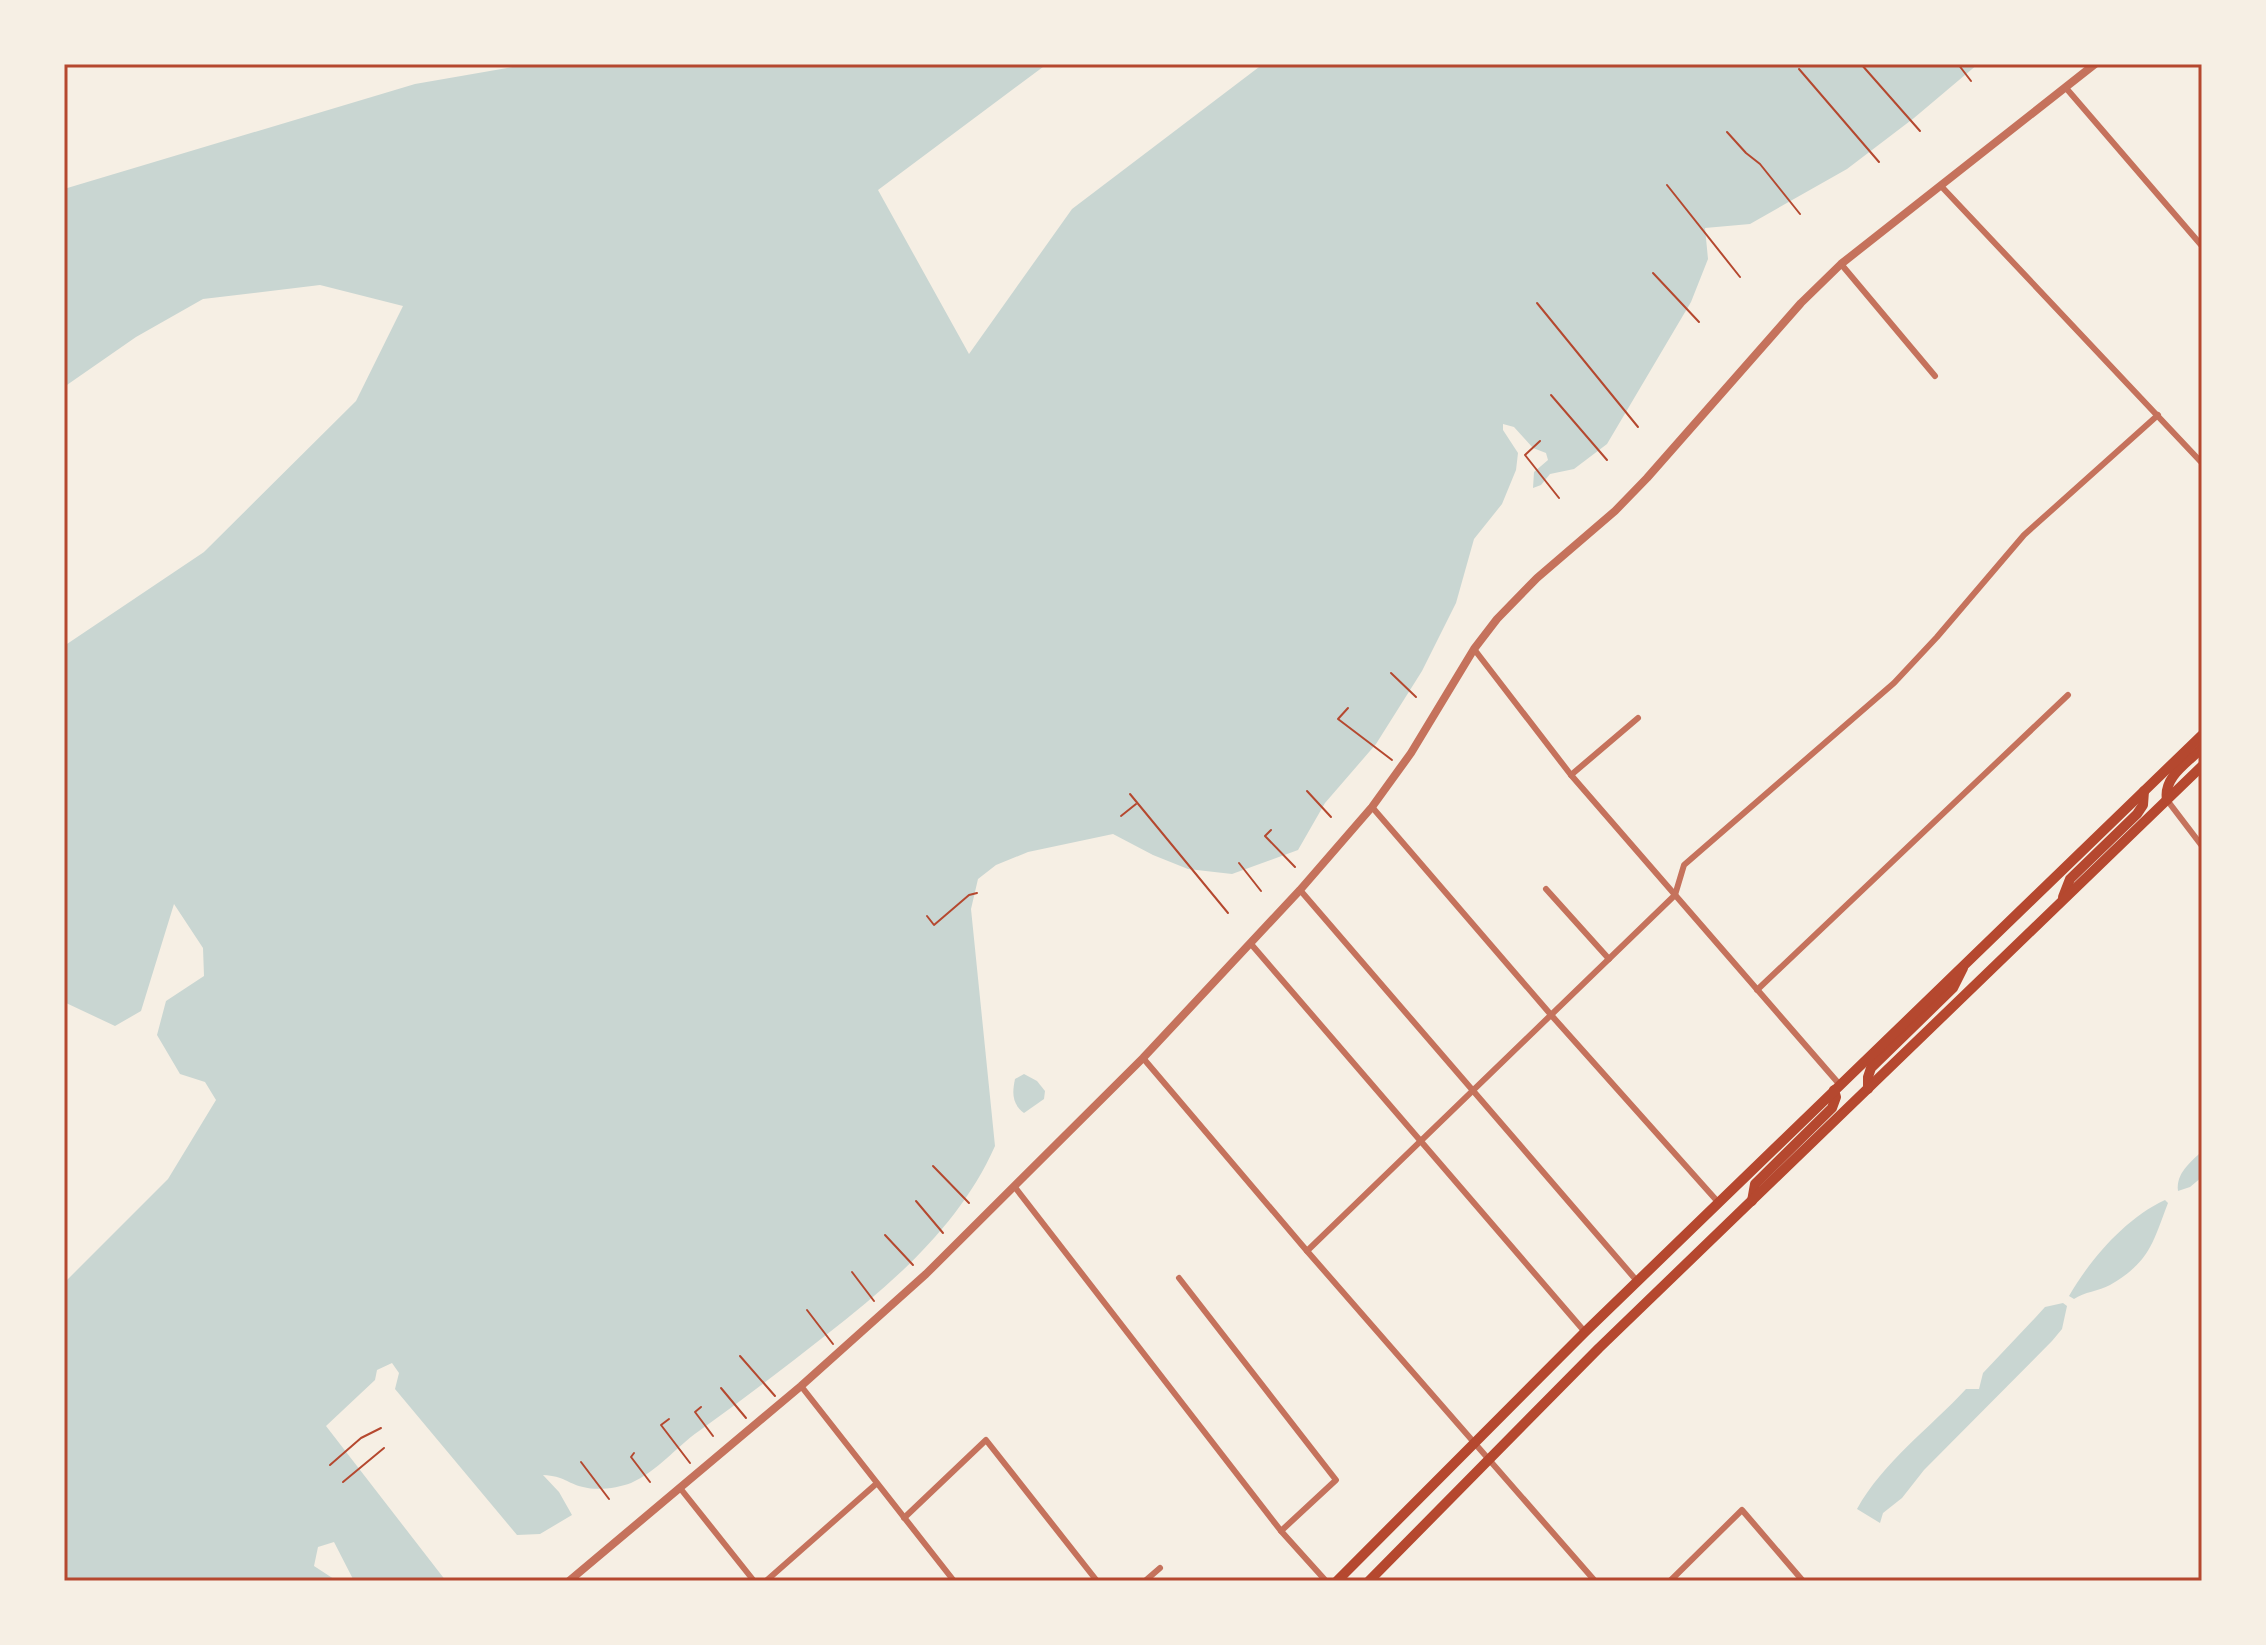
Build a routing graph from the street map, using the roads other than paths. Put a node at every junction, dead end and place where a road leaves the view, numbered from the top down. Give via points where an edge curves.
1 (2095, 64) edge
2 (2066, 88) junction
3 (1941, 186) junction
4 (2202, 246) edge
5 (1841, 264) junction
6 (1935, 376) dead end
7 (2158, 415) junction
8 (2202, 463) edge
9 (1474, 649) junction
10 (2068, 695) dead end
11 (1638, 718) dead end
12 (2202, 735) edge
13 (2202, 748) edge
14 (2202, 766) edge
15 (1571, 775) junction
16 (2144, 791) junction
17 (2167, 800) junction
18 (1372, 807) junction
19 (2202, 846) edge
20 (1546, 889) dead end
21 (1300, 890) junction
22 (1675, 895) junction
23 (2061, 902) junction
24 (1251, 944) junction
25 (1609, 959) junction
26 (1963, 966) junction
27 (1757, 990) junction
28 (1552, 1016) junction
29 (1143, 1058) junction
30 (1837, 1088) junction
31 (1868, 1089) junction
32 (1471, 1090) junction
33 (1421, 1140) junction
34 (1014, 1186) junction
35 (1752, 1201) junction
36 (1718, 1202) junction
37 (1307, 1251) junction
38 (1179, 1278) dead end
39 (1637, 1281) junction
40 (1585, 1332) junction
41 (801, 1386) junction
42 (1475, 1443) junction
43 (1489, 1459) junction
44 (876, 1484) junction
45 (680, 1488) junction
46 (904, 1518) junction
47 (1281, 1531) junction
48 (1160, 1568) dead end
49 (569, 1581) edge
50 (754, 1581) edge
51 (766, 1581) edge
52 (954, 1581) edge
53 (1097, 1581) edge
54 (1145, 1581) edge
55 (1326, 1581) edge
56 (1337, 1581) edge
57 (1369, 1581) edge
58 (1595, 1581) edge
59 (1670, 1581) edge
60 (1803, 1581) edge

1 - 2 street
2 - 3 street
2 - 4 street
3 - 5 street
3 - 7 street
5 - 6 street
5 - 9 street via 1647,478 1537,578
7 - 8 street
7 - 22 street via 2024,535 1894,683 1684,865
9 - 15 street
9 - 18 street
10 - 27 street
11 - 15 street
12 - 16 main road
13 - 17 main road via 2171,778 2165,788
14 - 17 main road
15 - 22 street
16 - 23 main road via 2137,814 2070,879
16 - 26 main road
17 - 19 street
17 - 23 main road
18 - 21 street
18 - 28 street
20 - 25 street
21 - 24 street
21 - 32 street
22 - 25 street
22 - 27 street
23 - 31 main road
24 - 29 street
24 - 33 street
25 - 28 street
26 - 30 main road
26 - 31 main road via 1953,988 1871,1068
27 - 30 street
28 - 32 street
28 - 36 street
29 - 34 street
29 - 37 street
30 - 35 main road via 1832,1108 1755,1184
30 - 36 main road
31 - 35 main road
32 - 33 street
32 - 39 street
33 - 37 street
33 - 40 street
34 - 41 street
34 - 47 street
35 - 43 main road
36 - 39 main road
37 - 42 street
38 - 47 street via 1336,1480
39 - 40 main road
40 - 42 main road
41 - 44 street
41 - 45 street
42 - 43 street
42 - 56 main road
43 - 57 main road
43 - 58 street
44 - 46 street
44 - 51 street
45 - 49 street
45 - 50 street
46 - 52 street
46 - 53 street via 986,1440
47 - 55 street
48 - 54 street
59 - 60 street via 1742,1510

